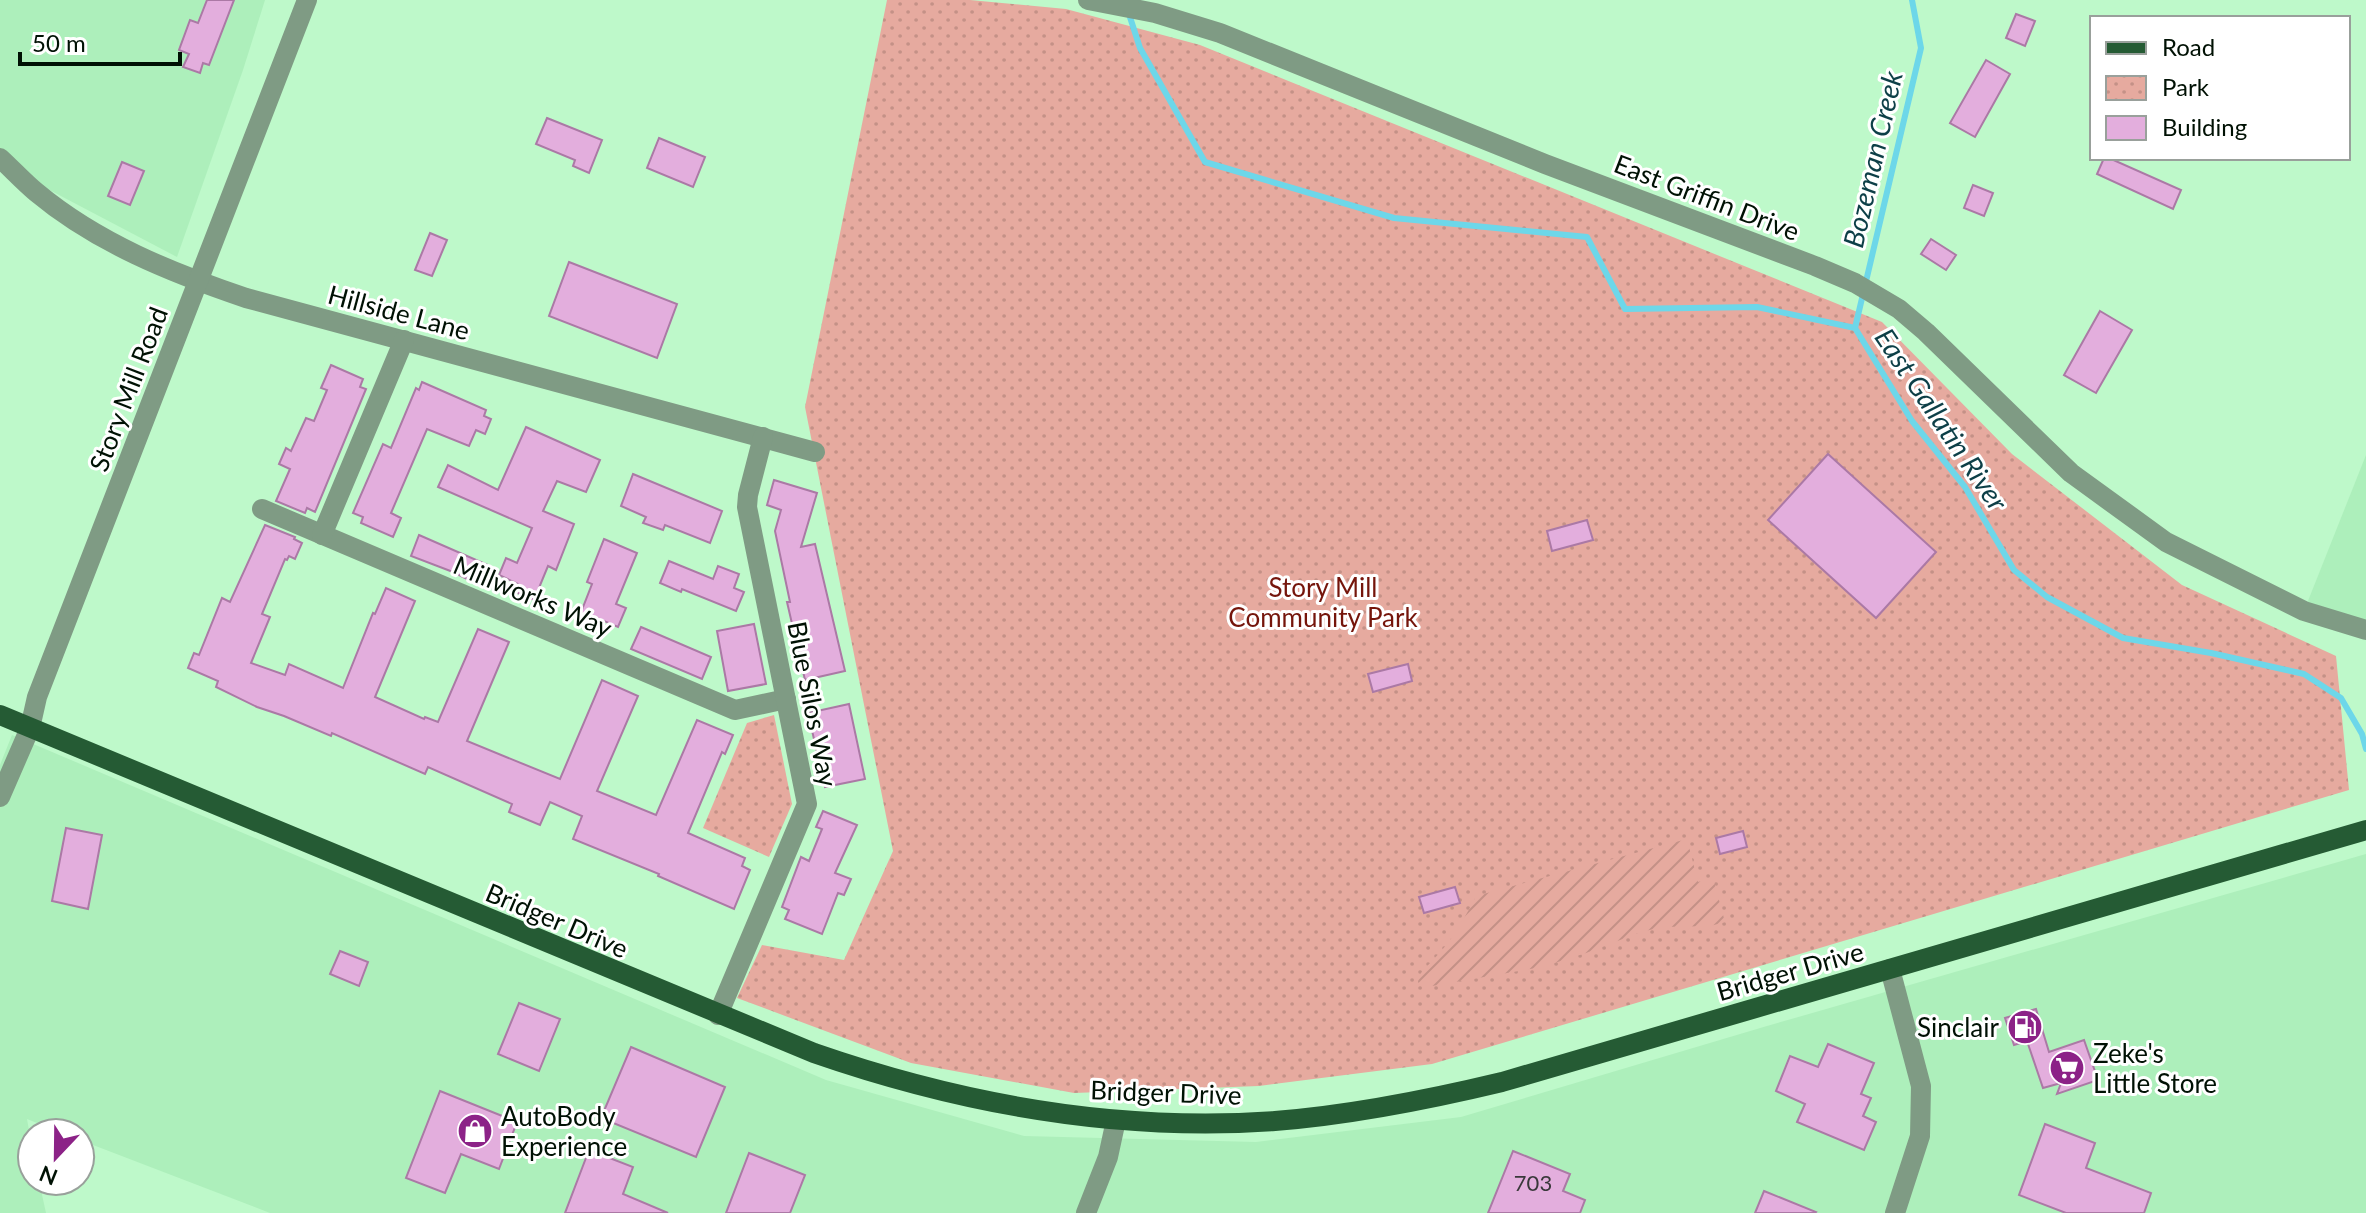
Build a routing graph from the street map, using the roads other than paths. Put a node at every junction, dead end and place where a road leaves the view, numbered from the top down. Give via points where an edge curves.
1 (307, 0) edge
2 (1096, 1) edge
3 (0, 158) edge
4 (197, 281) junction
5 (404, 340) junction
6 (763, 437) junction
7 (815, 452) dead end
8 (262, 509) dead end
9 (322, 535) junction
10 (2366, 630) edge
11 (786, 699) junction
12 (0, 715) edge
13 (30, 728) junction
14 (0, 797) edge
15 (2360, 832) edge
16 (1890, 969) junction
17 (718, 1015) junction
18 (1116, 1120) junction
19 (1086, 1213) edge
20 (1895, 1213) edge

1 - 4 street, Story Mill Road
2 - 10 street, East Griffin Drive via 1220,33 1855,283 1899,309 2071,473 2166,542 2304,611
3 - 4 street, Hillside Lane via 37,193 89,229
4 - 5 street, Hillside Lane
4 - 13 street, Story Mill Road via 37,697
5 - 6 street, Hillside Lane
5 - 9 street
6 - 7 street, Hillside Lane
6 - 11 street, Blue Silos Way via 747,507
8 - 9 street, Millworks Way
9 - 11 street, Millworks Way via 735,710
11 - 17 street, Blue Silos Way via 807,804
12 - 13 main road, Bridger Drive
13 - 14 street, Story Mill Road
13 - 17 main road, Bridger Drive
15 - 16 main road, Bridger Drive
16 - 18 main road, Bridger Drive via 1502,1082 1394,1106 1275,1121
16 - 20 street via 1921,1086 1920,1136
17 - 18 main road, Bridger Drive via 814,1053 924,1087 999,1104
18 - 19 street

